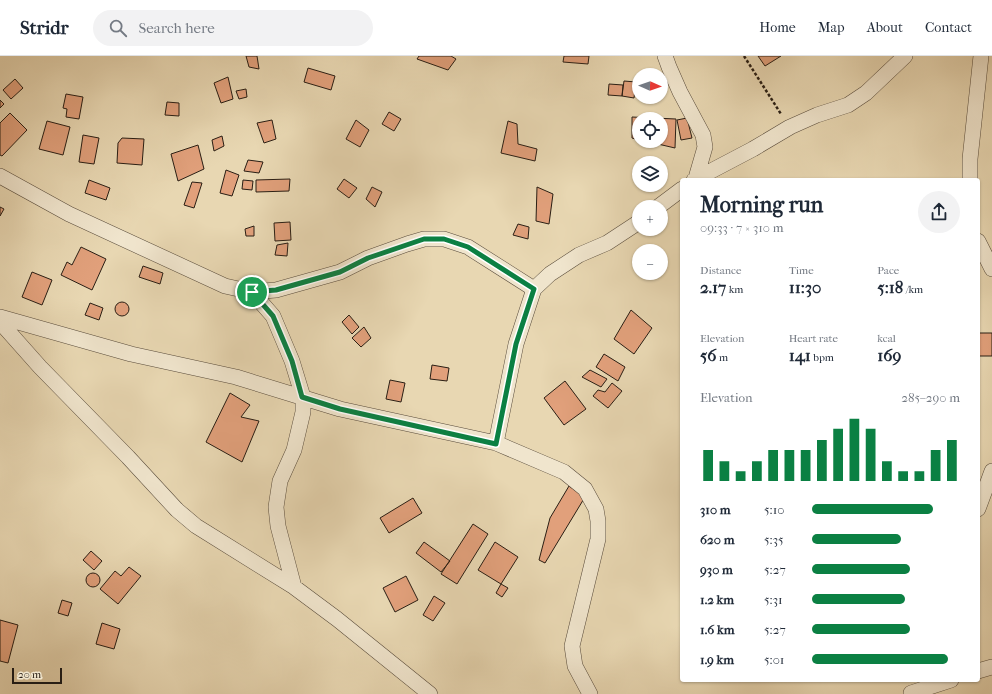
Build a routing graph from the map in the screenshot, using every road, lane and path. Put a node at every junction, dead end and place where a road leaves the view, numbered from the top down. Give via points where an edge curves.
1 (666, 56) edge
2 (744, 56) edge
3 (905, 56) edge
4 (981, 56) edge
5 (790, 127) junction
6 (0, 176) edge
7 (695, 178) edge
8 (697, 178) edge
9 (970, 178) edge
10 (680, 190) edge
11 (667, 200) edge
12 (632, 227) edge
13 (980, 245) edge
14 (992, 269) edge
15 (534, 289) junction
16 (252, 292) junction
17 (0, 317) edge
18 (0, 322) edge
19 (302, 397) junction
20 (496, 444) junction
21 (992, 471) edge
22 (980, 504) edge
23 (294, 587) junction
24 (992, 667) edge
25 (980, 671) edge
26 (942, 682) edge
27 (912, 689) edge
28 (430, 694) edge
29 (590, 694) edge

1 - 7 street via 680,92 703,135 705,147
2 - 5 path
3 - 5 street via 866,93 848,105
4 - 9 street
5 - 8 street
6 - 16 street via 68,214 225,286
10 - 11 street
12 - 15 street via 607,243 579,255 550,274
13 - 14 street
15 - 16 street via 468,247 444,239 424,239 368,258 340,272 276,290
15 - 20 street via 516,344
16 - 19 street via 273,316 292,361
17 - 19 street via 131,354 236,377
18 - 23 street via 177,510 196,526
19 - 20 street via 340,409
19 - 23 street via 303,412 296,442 280,481 276,507 278,526
20 - 29 street via 564,472 584,489 596,509 598,539 572,646 575,666
21 - 22 street
23 - 28 street
24 - 25 street
26 - 27 street

